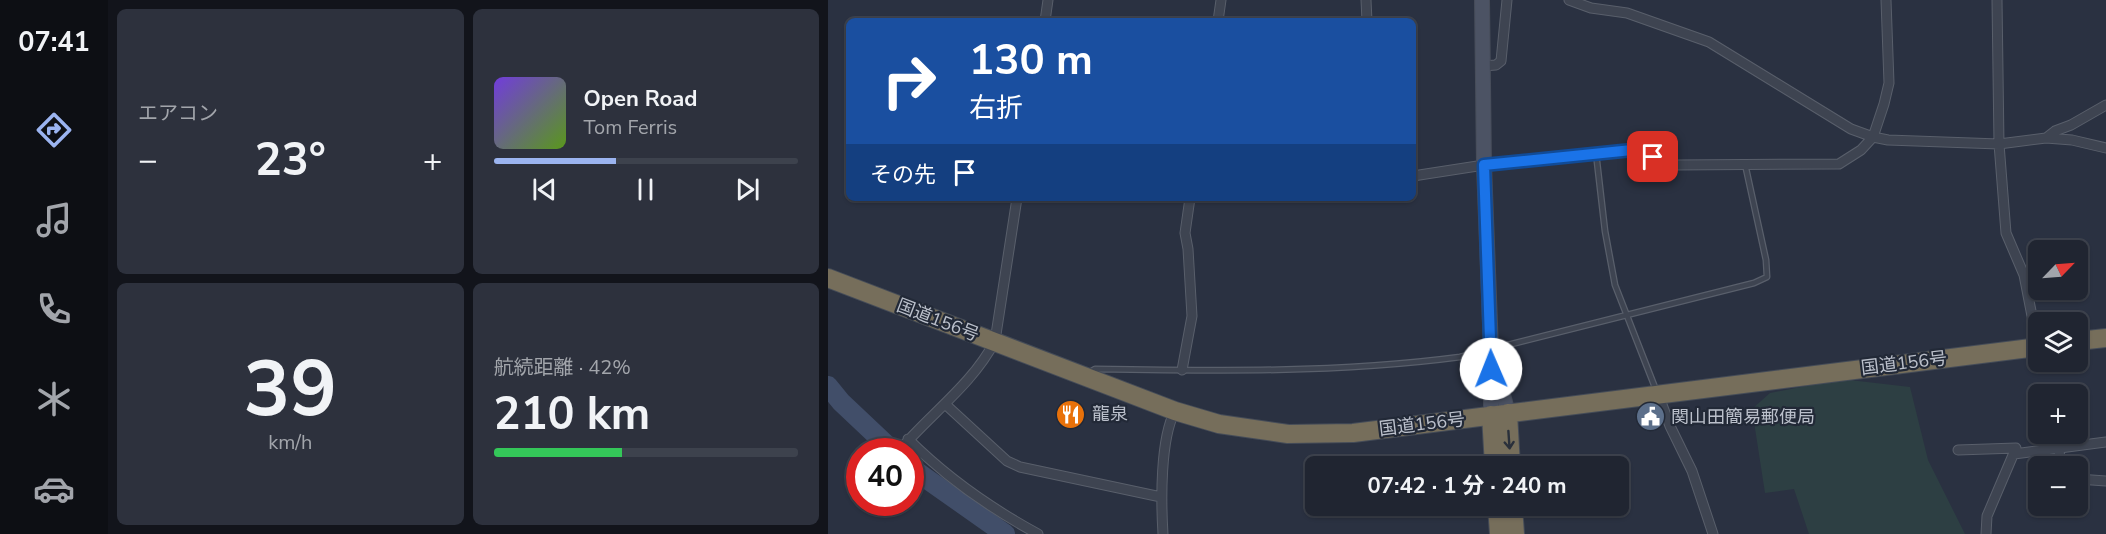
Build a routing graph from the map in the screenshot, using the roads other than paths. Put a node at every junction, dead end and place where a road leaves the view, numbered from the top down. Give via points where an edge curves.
1 (1048, 0) edge
2 (1221, 0) edge
3 (1366, 0) edge
4 (1482, 0) edge
5 (1507, 0) edge
6 (1569, 0) edge
7 (1886, 0) edge
8 (1997, 0) edge
9 (1045, 18) edge
10 (1218, 18) edge
11 (1367, 18) edge
12 (1483, 66) junction
13 (2106, 105) edge
14 (1873, 137) junction
15 (2046, 138) junction
16 (1999, 144) junction
17 (2106, 148) edge
18 (1596, 153) junction
19 (1745, 164) junction
20 (1484, 165) junction
21 (1416, 176) edge
22 (1017, 201) edge
23 (1190, 201) edge
24 (828, 278) edge
25 (2031, 312) edge
26 (1626, 315) junction
27 (2106, 338) edge
28 (2088, 340) edge
29 (995, 341) junction
30 (2028, 348) edge
31 (1491, 350) junction
32 (1182, 370) junction
33 (1081, 376) junction
34 (1658, 394) junction
35 (945, 404) junction
36 (1175, 411) junction
37 (1499, 414) junction
38 (910, 438) edge
39 (2106, 442) edge
40 (2060, 448) junction
41 (1958, 450) dead end
42 (2014, 454) junction
43 (924, 456) edge
44 (1495, 456) edge
45 (1509, 456) edge
46 (2059, 456) edge
47 (2088, 480) edge
48 (2106, 481) edge
49 (1161, 497) junction
50 (1498, 516) edge
51 (1514, 516) edge
52 (1038, 534) edge
53 (1163, 534) edge
54 (1499, 534) edge
55 (1515, 534) edge
56 (1713, 534) edge
57 (1986, 534) edge

1 - 9 street
2 - 10 street
3 - 11 street
4 - 12 street
5 - 12 street via 1501,61
6 - 14 street via 1590,8 1627,13 1709,42 1851,129
7 - 14 street via 1888,83
8 - 16 street
12 - 20 street
13 - 15 street
14 - 16 street
14 - 19 street via 1839,164
15 - 16 street
15 - 17 street
16 - 25 street via 2006,233 2024,275
18 - 19 street via 1632,150 1674,165
18 - 20 street
18 - 26 lane via 1605,231 1615,285
19 - 26 lane via 1767,277
20 - 21 street
20 - 31 street
22 - 29 street
23 - 32 street via 1185,233 1192,316
24 - 29 highway, 国道156号
26 - 31 lane
26 - 34 lane
27 - 28 highway
29 - 33 highway, 国道156号
29 - 35 street via 987,356
30 - 34 highway, 国道156号
31 - 32 lane via 1414,363 1325,370
31 - 37 street
32 - 33 lane via 1095,369
33 - 36 highway, 国道156号
34 - 37 highway, 国道156号
34 - 56 street via 1692,471
35 - 38 street
35 - 49 street via 1007,461 1020,467
36 - 37 highway, 国道156号 via 1219,424 1288,434 1353,433
36 - 49 street via 1170,421
37 - 44 highway
37 -> 45 highway
39 - 40 street
40 - 42 street
40 - 46 street
41 - 42 street via 2016,448
42 - 57 street via 1987,516
43 - 52 street via 997,511
47 - 48 street
49 - 53 street
50 - 54 highway
51 - 55 highway

